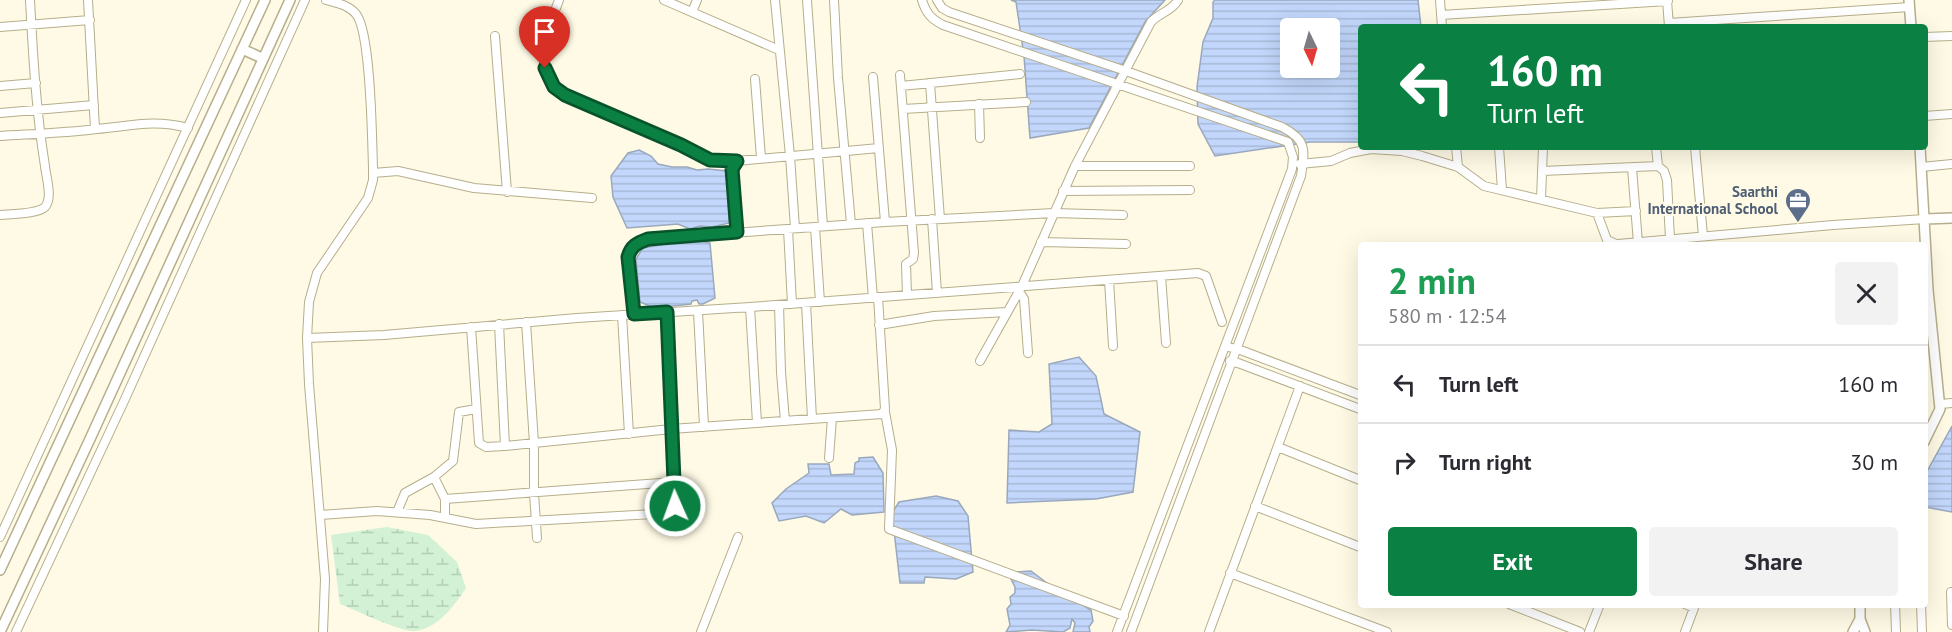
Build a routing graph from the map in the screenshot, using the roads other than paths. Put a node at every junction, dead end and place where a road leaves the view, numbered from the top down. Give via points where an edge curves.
1 (30, 0) edge
2 (88, 0) edge
3 (246, 0) edge
4 (265, 0) edge
5 (290, 0) edge
6 (305, 0) edge
7 (326, 0) edge
8 (559, 0) edge
9 (664, 0) edge
10 (697, 0) edge
11 (775, 0) edge
12 (807, 0) edge
13 (834, 0) edge
14 (922, 0) edge
15 (937, 0) edge
16 (1178, 0) edge
17 (1440, 0) edge
18 (1667, 1) edge
19 (1909, 3) edge
20 (692, 12) junction
21 (1441, 15) junction
22 (90, 20) junction
23 (1442, 24) edge
24 (1669, 24) edge
25 (1694, 24) edge
26 (1911, 24) edge
27 (31, 25) junction
28 (0, 27) edge
29 (495, 36) dead end
30 (1952, 36) edge
31 (1928, 37) edge
32 (242, 49) junction
33 (779, 51) junction
34 (262, 58) junction
35 (1126, 71) junction
36 (1020, 74) dead end
37 (900, 75) dead end
38 (873, 77) dead end
39 (755, 79) dead end
40 (36, 83) junction
41 (930, 83) junction
42 (1120, 84) junction
43 (0, 86) edge
44 (901, 86) junction
45 (1026, 102) dead end
46 (94, 105) junction
47 (979, 105) junction
48 (932, 107) junction
49 (903, 109) junction
50 (38, 110) junction
51 (0, 113) edge
52 (1952, 114) edge
53 (1928, 116) edge
54 (188, 128) junction
55 (95, 129) junction
56 (40, 134) junction
57 (0, 136) edge
58 (980, 138) dead end
59 (879, 148) junction
60 (1366, 150) edge
61 (1381, 150) edge
62 (1455, 150) edge
63 (1499, 150) edge
64 (1543, 150) edge
65 (1656, 150) edge
66 (1695, 150) edge
67 (1920, 150) edge
68 (844, 151) junction
69 (1422, 151) edge
70 (818, 153) junction
71 (790, 156) junction
72 (760, 158) junction
73 (737, 161) junction
74 (1292, 164) junction
75 (1303, 164) junction
76 (1952, 164) edge
77 (1075, 166) junction
78 (1190, 166) dead end
79 (1658, 166) junction
80 (1921, 166) junction
81 (1458, 167) junction
82 (1632, 168) junction
83 (1542, 171) junction
84 (373, 173) junction
85 (1190, 190) dead end
86 (1502, 190) junction
87 (1063, 191) junction
88 (507, 192) junction
89 (592, 198) dead end
90 (1541, 199) junction
91 (1636, 211) junction
92 (1054, 213) junction
93 (1597, 213) junction
94 (0, 215) edge
95 (1123, 215) dead end
96 (936, 219) junction
97 (1924, 219) junction
98 (1952, 219) edge
99 (911, 221) junction
100 (885, 222) junction
101 (867, 223) junction
102 (851, 224) junction
103 (819, 227) junction
104 (791, 229) junction
105 (737, 232) junction
106 (1703, 236) junction
107 (1670, 240) junction
108 (1041, 242) junction
109 (1612, 242) edge
110 (1638, 242) edge
111 (1649, 242) edge
112 (1925, 242) edge
113 (1126, 244) dead end
114 (1161, 276) junction
115 (1109, 280) junction
116 (1020, 289) junction
117 (1928, 290) edge
118 (937, 293) junction
119 (907, 295) junction
120 (876, 298) junction
121 (820, 302) junction
122 (806, 303) junction
123 (792, 304) junction
124 (779, 305) junction
125 (750, 308) junction
126 (698, 311) junction
127 (667, 312) junction
128 (1007, 312) junction
129 (634, 314) junction
130 (622, 315) junction
131 (526, 322) junction
132 (1222, 322) dead end
133 (499, 324) junction
134 (879, 325) junction
135 (471, 327) junction
136 (307, 338) junction
137 (1166, 343) dead end
138 (1113, 346) dead end
139 (1225, 346) junction
140 (1236, 350) junction
141 (1028, 353) dead end
142 (1220, 359) junction
143 (980, 361) dead end
144 (1232, 362) junction
145 (1300, 386) junction
146 (1358, 394) edge
147 (1952, 403) edge
148 (1940, 404) junction
149 (1358, 408) edge
150 (476, 409) junction
151 (885, 412) junction
152 (832, 418) junction
153 (812, 420) junction
154 (785, 421) junction
155 (757, 423) junction
156 (704, 427) junction
157 (671, 429) junction
158 (629, 434) junction
159 (1928, 435) edge
160 (534, 443) junction
161 (505, 446) junction
162 (1278, 447) junction
163 (829, 458) dead end
164 (434, 477) junction
165 (1358, 479) edge
166 (674, 482) junction
167 (534, 494) junction
168 (445, 499) junction
169 (1255, 506) junction
170 (397, 512) junction
171 (320, 515) junction
172 (445, 518) junction
173 (536, 522) junction
174 (0, 537) edge
175 (738, 537) dead end
176 (537, 538) dead end
177 (1358, 546) edge
178 (0, 570) edge
179 (1230, 573) junction
180 (1951, 592) edge
181 (1519, 608) edge
182 (1598, 608) edge
183 (1693, 608) edge
184 (1860, 608) edge
185 (1894, 608) edge
186 (1921, 608) edge
187 (1124, 616) junction
188 (1860, 619) junction
189 (1952, 625) edge
190 (0, 632) edge
191 (16, 632) edge
192 (323, 632) edge
193 (701, 632) edge
194 (1117, 632) edge
195 (1131, 632) edge
196 (1209, 632) edge
197 (1387, 632) edge
198 (1580, 632) edge
199 (1589, 632) edge
200 (1685, 632) edge
201 (1853, 632) edge
202 (1865, 632) edge
203 (1896, 632) edge
204 (1923, 632) edge

1 - 27 street
2 - 22 street
3 - 54 street
4 - 32 street
5 - 34 street
6 - 191 street
7 - 84 street via 350,8 361,24 367,59
8 - 73 street via 543,55 548,78 558,91 704,158
9 - 20 street
10 - 20 street
11 - 33 street
12 - 70 street
13 - 68 street
14 - 42 street via 926,13 943,25
15 - 35 street via 949,12
16 - 35 street via 1151,22
17 - 21 street
18 - 21 street
18 - 24 street
19 - 25 street
19 - 26 street
20 - 33 street
21 - 23 street
22 - 27 street
22 - 46 street
27 - 28 street
27 - 40 street
29 - 88 street
30 - 31 street
32 - 34 street
32 - 178 street
33 - 71 street
34 - 190 street
35 - 42 street
35 - 75 street via 1297,134 1304,150
36 - 41 street
37 - 44 street
38 - 59 street
39 - 72 street
40 - 43 street
40 - 50 street
41 - 44 street
41 - 48 street
42 - 74 street via 1288,142
42 - 77 street
44 - 49 street
45 - 47 street
46 - 50 street
46 - 55 street
47 - 48 street
47 - 58 street
48 - 49 street
48 - 96 street
49 - 99 street
50 - 51 street
50 - 56 street
52 - 53 street
54 - 55 street via 162,122
54 - 174 street
55 - 56 street
56 - 57 street
56 - 94 street via 47,203 36,211
59 - 68 street
59 - 100 street
60 - 75 street via 1331,161
61 - 69 street
62 - 81 street
63 - 86 street
64 - 83 street
65 - 79 street
66 - 106 street
67 - 80 street
68 - 70 street
68 - 102 street
69 - 81 street
70 - 71 street
70 - 103 street
71 - 72 street
71 - 104 street
72 - 73 street
73 - 105 street via 732,169
74 - 75 street
74 - 139 street
75 - 140 street
76 - 80 street
77 - 78 street
77 - 87 street
79 - 82 street
79 - 107 street via 1667,180
80 - 97 street
81 - 86 street via 1484,186
82 - 83 street
82 - 91 street
83 - 90 street
84 - 88 street via 406,172
84 - 136 street via 368,198 317,273 309,302
85 - 87 street
86 - 90 street
87 - 92 street
88 - 89 street
90 - 93 street
91 - 93 street
91 - 110 street
92 - 95 street
92 - 96 street
92 - 108 street
93 - 109 street via 1607,240
96 - 99 street
96 - 118 street
97 - 98 street
97 - 106 street
97 - 112 street
99 - 100 street
99 - 119 street via 914,253 906,264
100 - 101 street
101 - 102 street
101 - 120 street
102 - 103 street
103 - 104 street
103 - 121 street
104 - 105 street
104 - 123 street
105 - 129 street via 664,237 636,244 628,257
106 - 107 street
107 - 111 street
108 - 113 street
108 - 116 street
114 - 115 street
114 - 132 street via 1206,276
114 - 137 street
115 - 116 street
115 - 138 street
116 - 118 street
116 - 128 street
116 - 141 street
117 - 148 street
118 - 119 street
119 - 120 street
120 - 121 street
120 - 134 street
121 - 122 street
122 - 123 street
122 - 153 street
123 - 124 street
124 - 125 street
124 - 154 street
125 - 126 street
125 - 155 street
126 - 127 street
126 - 156 street
127 - 129 street
127 - 157 street
128 - 134 street via 934,316
128 - 143 street
129 - 130 street
130 - 131 street
130 - 158 street
131 - 133 street
131 - 160 street
133 - 135 street
133 - 161 street
134 - 151 street
135 - 136 street
135 - 150 street
136 - 171 street
139 - 140 street
139 - 142 street
140 - 144 street
140 - 146 street
142 - 144 street
142 - 187 street
144 - 145 street
144 - 195 street
145 - 149 street
145 - 162 street
147 - 148 street
148 - 159 street
150 - 161 street via 479,442 486,447
150 - 164 street via 459,412 453,461
151 - 152 street
151 - 187 street via 892,450 889,529
152 - 153 street
152 - 163 street
153 - 154 street
154 - 155 street
155 - 156 street
156 - 157 street
157 - 158 street
157 - 166 street
158 - 160 street
160 - 161 street
160 - 167 street
162 - 165 street
162 - 169 street
164 - 168 street
164 - 170 street via 405,493
166 - 167 street
166 - 173 street via 671,513
167 - 168 street
167 - 173 street
168 - 172 street
169 - 177 street
169 - 179 street
170 - 171 street
170 - 172 street
171 - 192 street via 325,579
172 - 173 street via 476,524
173 - 176 street
175 - 193 street
179 - 196 street
179 - 197 street
180 - 189 street
181 - 198 street
182 - 199 street
183 - 200 street
184 - 188 street
185 - 203 street
186 - 204 street
187 - 194 street
188 - 201 street
188 - 202 street

